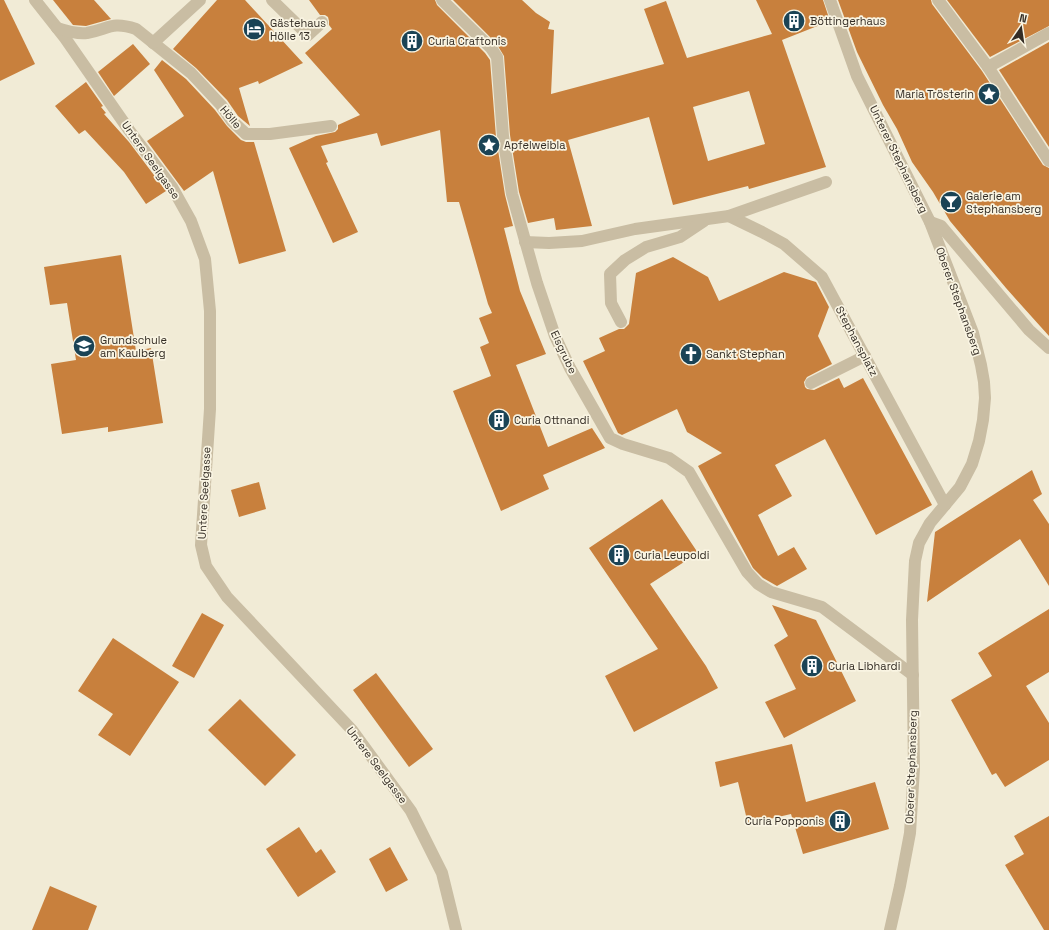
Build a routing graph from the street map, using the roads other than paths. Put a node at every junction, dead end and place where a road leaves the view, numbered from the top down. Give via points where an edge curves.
1 (35, 0) edge
2 (200, 0) edge
3 (272, 0) edge
4 (442, 0) edge
5 (830, 0) edge
6 (938, 0) edge
7 (322, 22) dead end
8 (57, 28) junction
9 (1049, 33) edge
10 (153, 43) junction
11 (988, 67) junction
12 (332, 126) dead end
13 (1049, 161) edge
14 (826, 182) dead end
15 (729, 216) junction
16 (707, 219) junction
17 (930, 222) junction
18 (525, 242) junction
19 (621, 322) dead end
20 (1049, 348) edge
21 (865, 356) junction
22 (811, 383) dead end
23 (945, 505) junction
24 (913, 675) junction
25 (456, 930) edge
26 (890, 930) edge

1 - 8 street, Untere Seelgasse
2 - 10 street
3 - 7 street via 308,35
4 - 18 street, Eisgrube via 497,57 503,136 512,194
5 - 17 street, Unterer Stephansberg via 857,76
6 - 11 street
8 - 10 street, Hölle via 86,33 114,25 124,25 136,28
8 - 25 street, Untere Seelgasse via 169,183 191,221 204,259 210,311 210,409 201,545 206,566 227,597 352,730 411,810 442,873
9 - 11 street
10 - 12 street, Hölle via 191,73 246,134 270,134
11 - 13 street
14 - 15 street
15 - 16 street
15 - 21 street, Stephansplatz via 784,244 822,277
16 - 18 street via 635,229 582,241
16 - 19 street via 680,237 646,247 625,260 610,274 611,303
17 - 20 street, Unterer Stephansberg via 941,226 1029,330
17 - 23 street, Oberer Stephansberg via 973,333 981,365 985,398 979,441 972,464 960,487
18 - 24 street, Eisgrube via 555,336 610,438 669,458 689,472 747,572 758,584 771,592 822,607
21 - 22 street
21 - 23 street, Stephansplatz
23 - 24 street, Oberer Stephansberg via 930,523 919,544 915,561
24 - 26 street, Oberer Stephansberg via 914,768 910,833

